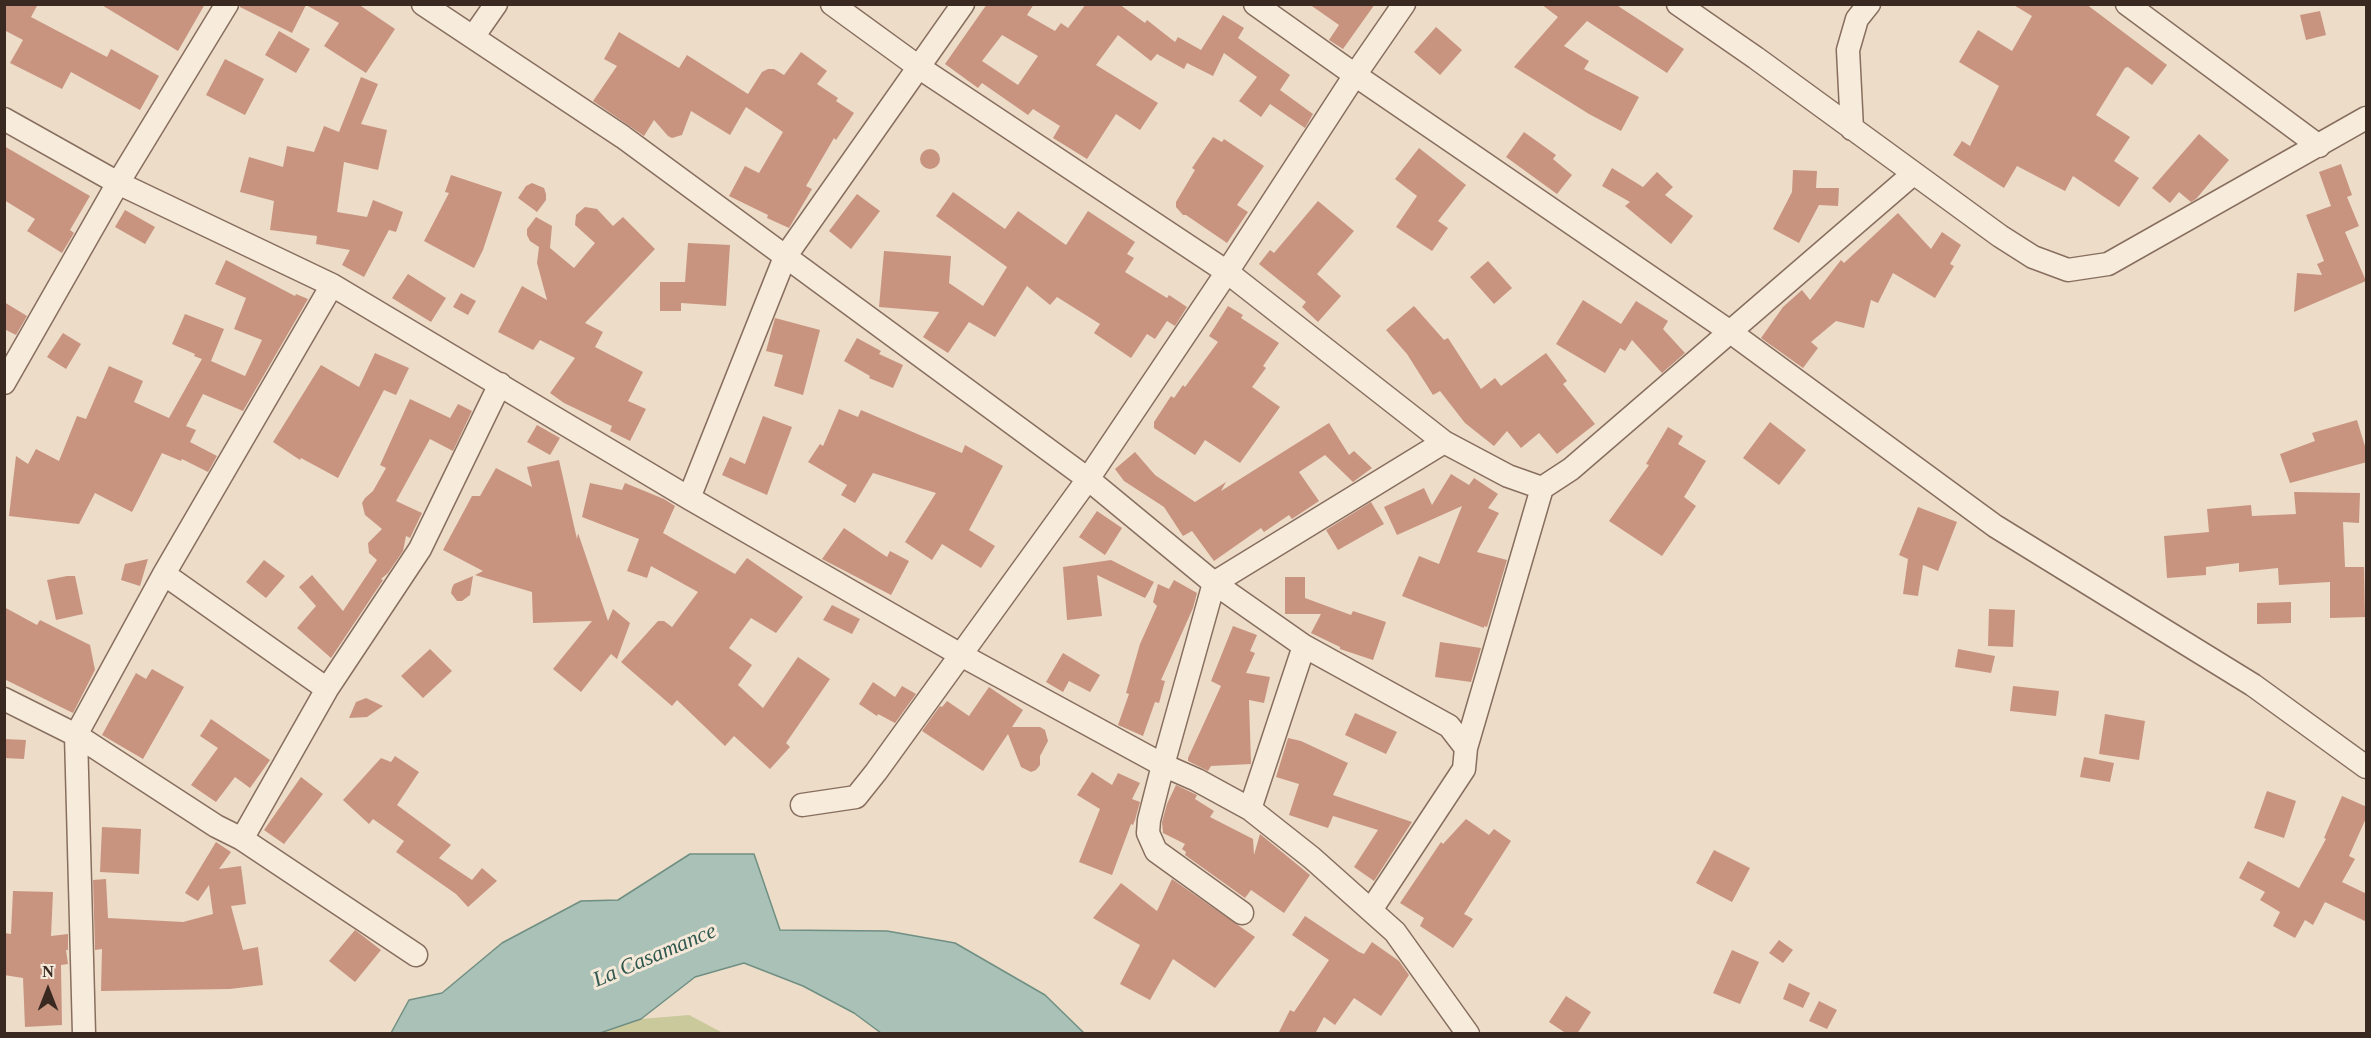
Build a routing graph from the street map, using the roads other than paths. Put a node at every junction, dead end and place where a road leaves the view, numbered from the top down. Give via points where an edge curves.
1 (227, 4) edge
2 (423, 4) edge
3 (496, 4) edge
4 (832, 4) edge
5 (963, 4) edge
6 (1255, 4) edge
7 (1404, 4) edge
8 (1678, 4) edge
9 (1869, 4) edge
10 (2127, 4) edge
11 (473, 37) junction
12 (920, 68) junction
13 (1355, 75) junction
14 (2367, 118) edge
15 (4, 119) edge
16 (1852, 129) junction
17 (2319, 146) junction
18 (1913, 174) junction
19 (118, 183) junction
20 (785, 257) junction
21 (1227, 272) junction
22 (332, 285) junction
23 (1729, 331) junction
24 (4, 383) edge
25 (500, 384) junction
26 (1444, 442) junction
27 (1088, 479) junction
28 (1542, 488) junction
29 (689, 498) junction
30 (164, 574) junction
31 (1214, 583) junction
32 (1304, 646) junction
33 (961, 655) junction
34 (327, 690) junction
35 (4, 699) edge
36 (76, 735) junction
37 (1466, 747) junction
38 (1163, 765) junction
39 (2367, 767) edge
40 (802, 805) dead end
41 (1250, 809) junction
42 (242, 839) junction
43 (1371, 910) junction
44 (1242, 913) dead end
45 (416, 955) dead end
46 (84, 1034) edge
47 (1468, 1034) edge

1 - 19 street
2 - 11 street
3 - 11 street
4 - 12 street
5 - 12 street
6 - 13 street
7 - 13 street
8 - 16 street
9 - 16 street via 1857,20 1848,51
10 - 17 street
11 - 20 street via 623,137
12 - 20 street
12 - 21 street
13 - 21 street
13 - 23 street
14 - 17 street
15 - 19 street
16 - 18 street
17 - 18 street via 2108,264 2068,270 2033,257
18 - 23 street
19 - 22 street
19 - 24 street
20 - 27 street
20 - 29 street
21 - 26 street
21 - 27 street
22 - 25 street
22 - 30 street
23 - 28 street via 1571,469
23 - 39 street via 1995,526 2253,686
25 - 29 street
25 - 34 street via 420,549
26 - 28 street via 1508,476
26 - 31 street
27 - 31 street
27 - 33 street
28 - 37 street
29 - 33 street
30 - 34 street
30 - 36 street
31 - 32 street
31 - 38 street
32 - 37 street via 1449,726
32 - 41 street
33 - 38 street
33 - 40 street via 856,797
34 - 42 street
35 - 36 street
36 - 42 street
36 - 46 street
37 - 43 street via 1464,769
38 - 41 street
38 - 44 street via 1148,832 1156,851
41 - 43 street
42 - 45 street
43 - 47 street via 1395,932

